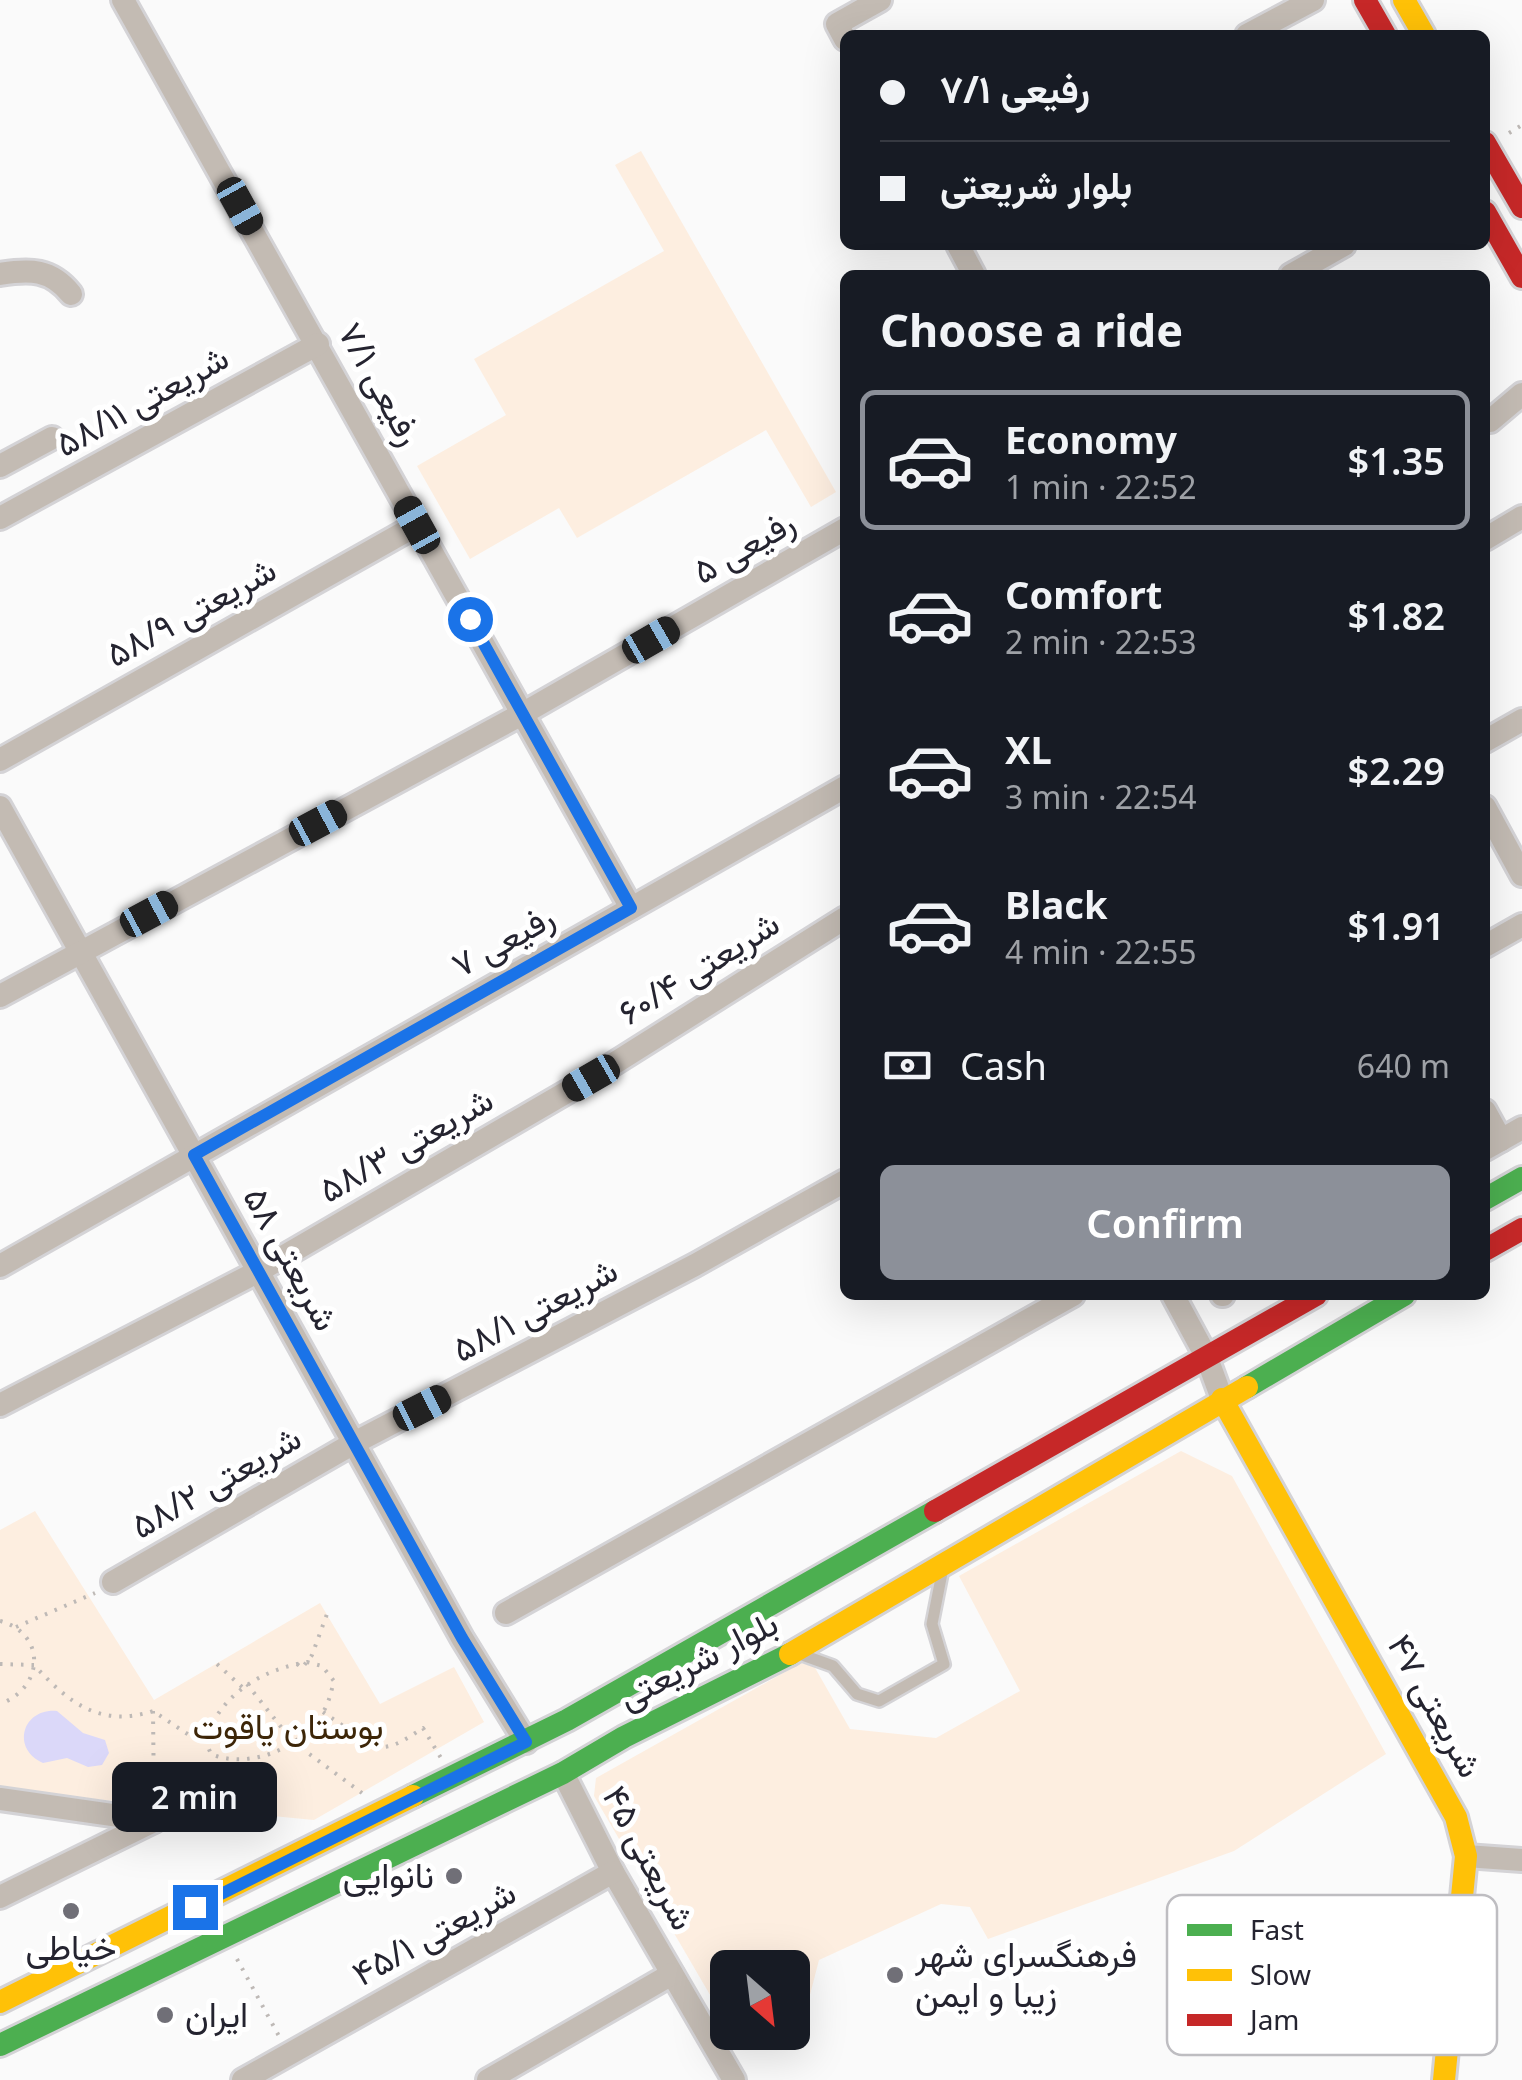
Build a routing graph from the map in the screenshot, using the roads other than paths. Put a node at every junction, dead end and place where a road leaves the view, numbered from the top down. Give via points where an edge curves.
1 (123, 0) edge
2 (880, 0) edge
3 (1313, 0) edge
4 (1365, 0) edge
5 (1404, 0) edge
6 (843, 30) edge
7 (1256, 30) edge
8 (1382, 30) edge
9 (1421, 30) edge
10 (1490, 153) edge
11 (1522, 207) edge
12 (1490, 221) edge
13 (1335, 250) edge
14 (1300, 270) edge
15 (0, 274) edge
16 (1522, 277) edge
17 (71, 294) dead end
18 (318, 344) junction
19 (1522, 394) edge
20 (1522, 410) edge
21 (1490, 421) edge
22 (1490, 422) edge
23 (52, 438) dead end
24 (0, 466) edge
25 (1522, 517) edge
26 (0, 518) edge
27 (417, 525) junction
28 (840, 533) edge
29 (1490, 536) edge
30 (522, 714) junction
31 (1522, 720) edge
32 (1490, 738) edge
33 (0, 760) edge
34 (840, 790) edge
35 (0, 807) edge
36 (1490, 816) edge
37 (1522, 875) edge
38 (631, 908) junction
39 (840, 921) edge
40 (1522, 925) edge
41 (1490, 943) edge
42 (81, 950) junction
43 (0, 996) edge
44 (591, 1078) joint
45 (1522, 1128) edge
46 (1493, 1144) edge
47 (194, 1155) junction
48 (1522, 1178) edge
49 (840, 1184) edge
50 (1490, 1196) edge
51 (1522, 1229) edge
52 (1490, 1247) edge
53 (0, 1266) edge
54 (257, 1272) junction
55 (1065, 1300) edge
56 (1175, 1300) edge
57 (1307, 1300) edge
58 (1395, 1300) edge
59 (1207, 1358) junction
60 (1222, 1399) junction
61 (0, 1405) edge
62 (354, 1444) junction
63 (944, 1563) junction
64 (113, 1582) road end
65 (506, 1612) dead end
66 (793, 1652) junction
67 (526, 1742) junction
68 (564, 1773) junction
69 (0, 1799) edge
70 (1466, 1856) junction
71 (1522, 1860) edge
72 (613, 1872) junction
73 (1462, 1895) edge
74 (0, 1897) edge
75 (672, 1974) junction
76 (0, 2002) edge
77 (0, 2045) edge
78 (1446, 2055) edge
79 (243, 2080) edge
80 (488, 2080) edge
81 (734, 2080) edge
82 (1444, 2080) edge

1 - 18 street, رفیعی ۷/۱
2 - 6 street
3 - 7 street
4 - 8 main road
5 - 9 main road
10 - 11 main road
12 - 16 main road
13 - 14 street
15 - 17 street via 30,270 58,278
18 - 26 street, شریعتی ۵۸/۱۱
18 - 27 street, رفیعی ۷/۱
19 - 21 street
20 - 22 street
23 - 24 street
25 - 29 street
27 - 30 street, رفیعی ۷/۱
27 - 33 street, شریعتی ۵۸/۹
28 - 30 street, رفیعی ۵
30 - 38 street, رفیعی ۷/۱
30 - 42 street, رفیعی ۵
31 - 32 street
34 - 38 street, رفیعی ۷
35 - 42 street, شریعتی ۵۸
36 - 37 street
38 - 47 street, رفیعی ۷
39 - 44 street, شریعتی ۶۰/۴
40 - 41 street
42 - 43 street, رفیعی ۵
42 - 47 street, شریعتی ۵۸
44 - 54 street, شریعتی ۵۸/۳
45 - 46 street
47 - 53 street, رفیعی ۷
47 - 54 street, شریعتی ۵۸
48 - 50 main road
49 - 62 street, شریعتی ۵۸/۱
51 - 52 main road
54 - 61 street, شریعتی ۵۸/۳
54 - 62 street, شریعتی ۵۸
55 - 65 street
56 - 59 street
57 - 59 main road, بلوار شریعتی
58 - 60 main road, بلوار شریعتی
59 - 60 street
59 - 67 main road, بلوار شریعتی
60 - 63 main road, بلوار شریعتی
60 - 70 main road, شریعتی ۴۷ via 1448,1801
62 - 64 street, شریعتی ۵۸/۲
62 - 67 street, شریعتی ۵۸
63 - 66 main road, بلوار شریعتی
63 - 66 lane via 932,1624 944,1664 879,1701 857,1694 833,1666
66 - 68 main road, بلوار شریعتی
67 - 76 main road, بلوار شریعتی
68 - 72 street, شریعتی ۴۵
68 - 77 main road, بلوار شریعتی
69 - 74 street via 154,1820
70 - 71 street
70 - 73 main road, شریعتی ۴۷
72 - 75 street, شریعتی ۴۵
72 - 79 street, شریعتی ۴۵/۱
75 - 80 street
75 - 81 street, شریعتی ۴۵
78 - 82 main road, شریعتی ۴۷

